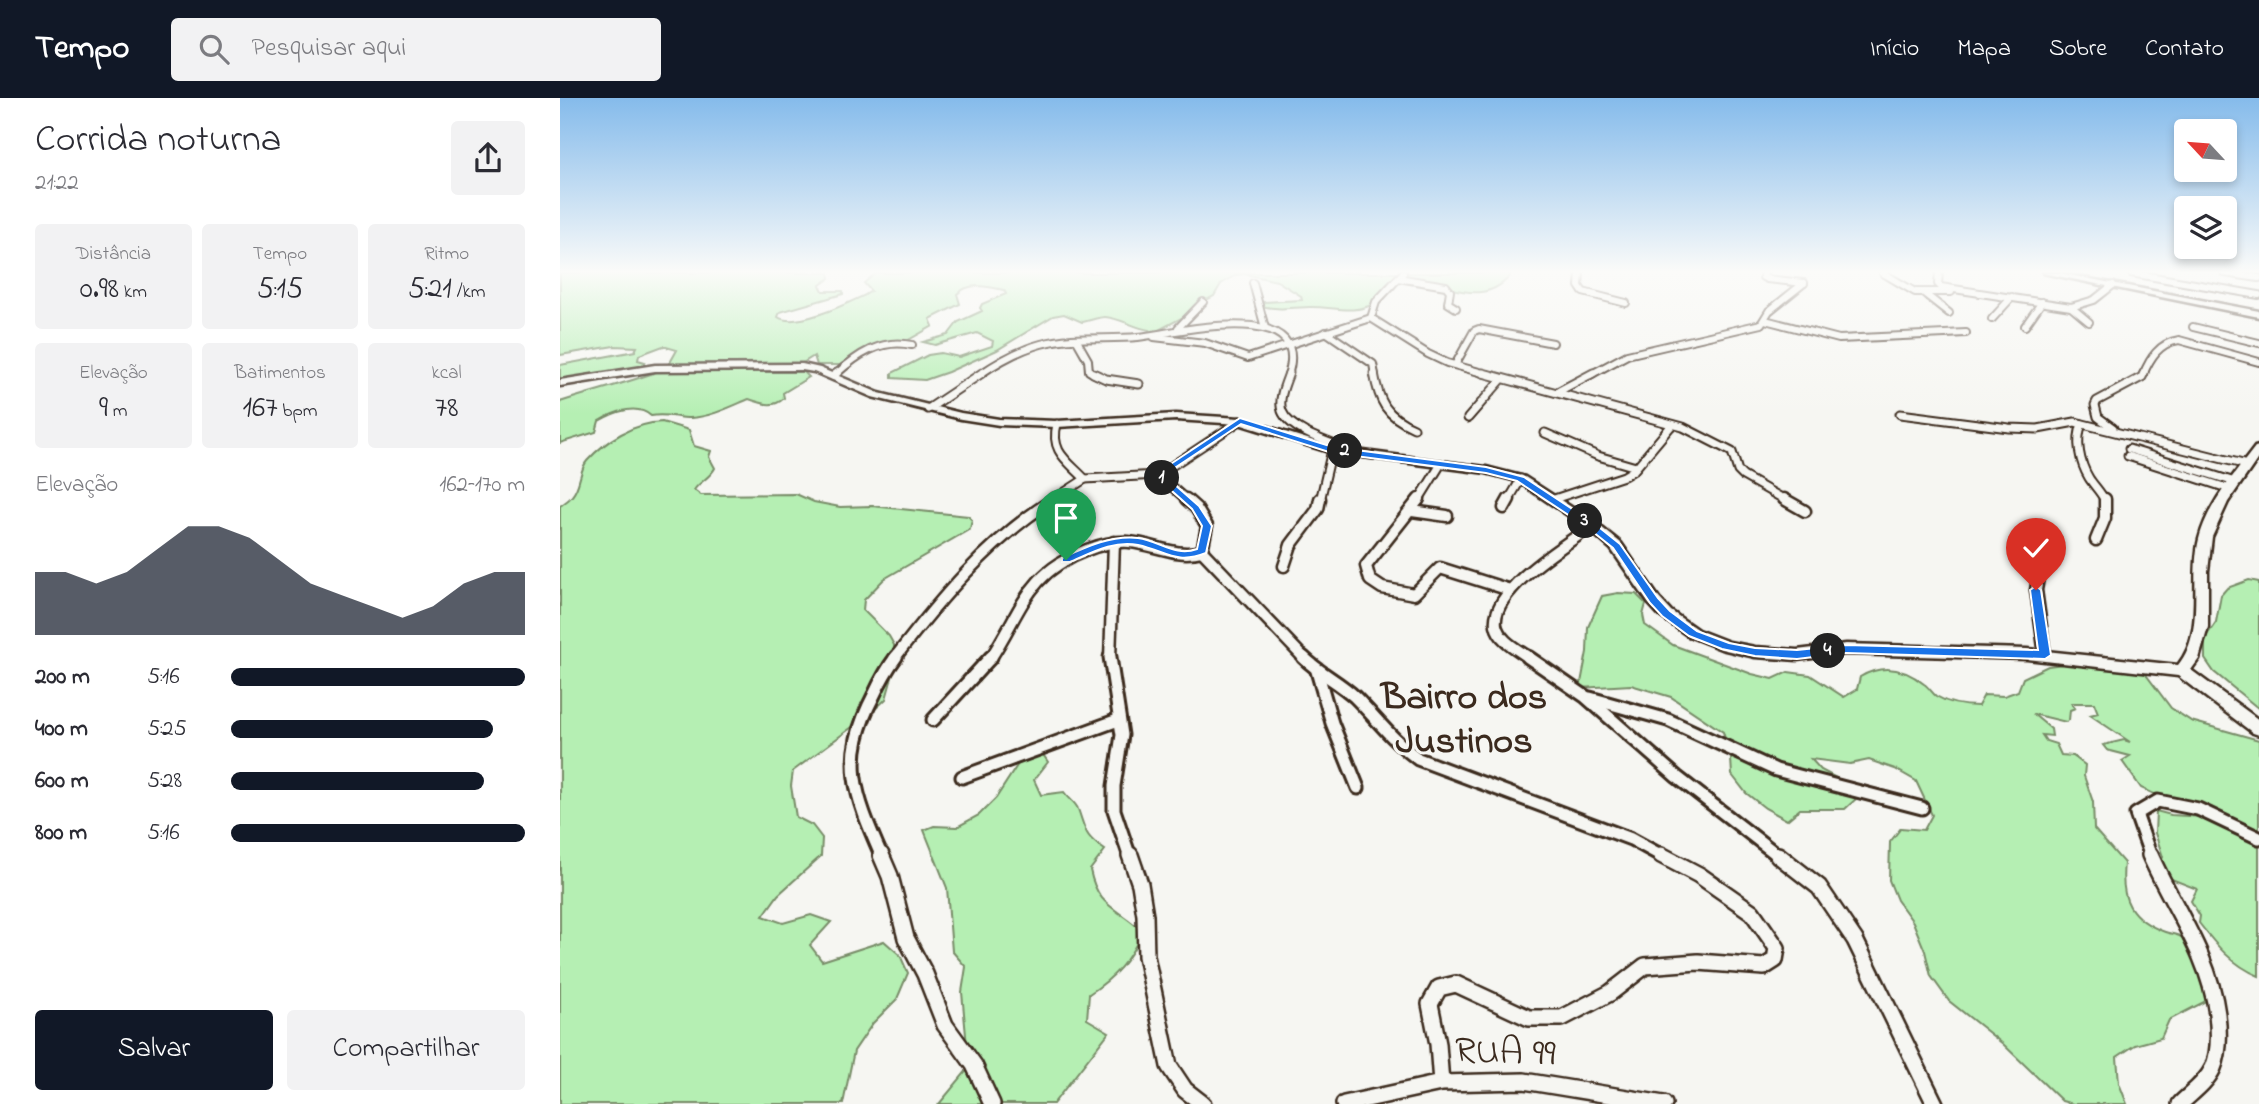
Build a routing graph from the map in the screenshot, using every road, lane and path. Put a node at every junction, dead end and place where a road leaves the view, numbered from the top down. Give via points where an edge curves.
1 (1186, 320) edge
2 (1263, 320) edge
3 (1365, 320) edge
4 (1374, 320) edge
5 (1765, 320) joint
6 (2029, 320) edge
7 (2086, 320) edge
8 (2088, 322) dead end
9 (2025, 326) dead end
10 (2193, 327) dead end
11 (1178, 328) junction
12 (1265, 328) junction
13 (1326, 332) junction
14 (1965, 334) dead end
15 (1140, 337) junction
16 (1076, 339) junction
17 (1553, 343) dead end
18 (2259, 343) edge
19 (912, 345) dead end
20 (1288, 347) junction
21 (2259, 355) edge
22 (2248, 358) junction
23 (2259, 362) edge
24 (1455, 365) junction
25 (833, 376) junction
26 (1502, 379) junction
27 (561, 383) edge
28 (1139, 384) dead end
29 (1559, 391) junction
30 (928, 409) junction
31 (1900, 414) dead end
32 (1468, 418) dead end
33 (1240, 421) junction
34 (1057, 424) junction
35 (2082, 424) junction
36 (1671, 426) junction
37 (1414, 428) dead end
38 (1545, 433) dead end
39 (2133, 435) junction
40 (2259, 449) edge
41 (1332, 450) junction
42 (1353, 452) junction
43 (2128, 452) dead end
44 (1441, 464) junction
45 (2247, 466) junction
46 (1636, 467) junction
47 (1158, 475) junction
48 (1085, 479) junction
49 (1521, 479) junction
50 (2232, 486) junction
51 (1553, 499) junction
52 (1504, 508) dead end
53 (1412, 511) junction
54 (1805, 511) dead end
55 (1447, 516) dead end
56 (1592, 526) junction
57 (2096, 540) dead end
58 (1114, 542) junction
59 (1202, 551) junction
60 (1284, 566) dead end
61 (2040, 568) dead end
62 (1510, 590) junction
63 (2045, 655) junction
64 (1317, 671) junction
65 (2182, 671) junction
66 (1586, 697) junction
67 (933, 720) dead end
68 (1118, 720) junction
69 (2259, 729) edge
70 (962, 777) dead end
71 (1358, 789) dead end
72 (1922, 808) dead end
73 (2259, 838) edge
74 (1441, 1083) junction
75 (992, 1104) edge
76 (1203, 1104) edge
77 (1344, 1104) edge
78 (1664, 1104) edge
79 (1936, 1104) edge
80 (2180, 1104) edge

1 - 11 street
2 - 12 street
3 - 13 street
4 - 24 street via 1428,354
5 - 14 street via 1839,339
5 - 29 street via 1738,331 1627,355
6 - 9 street
7 - 8 street
10 - 18 street
11 - 12 street
11 - 15 street
12 - 20 street
13 - 20 street
13 - 37 street via 1373,364 1382,409
15 - 16 street
15 - 20 street via 1205,343 1245,358
16 - 28 street via 1089,358 1089,371
16 - 30 street via 1027,349
17 - 24 street via 1479,329
19 - 25 street via 900,342 871,349
20 - 42 street via 1293,362 1282,411 1311,434
21 - 22 street
22 - 23 street
22 - 39 street via 2179,340 2151,355 2142,377 2095,405 2104,423
24 - 26 street
25 - 27 street via 802,368 681,366
25 - 30 street via 847,385
26 - 29 street
26 - 32 street
29 - 36 street
30 - 34 street via 999,422
31 - 35 street via 2009,428
33 - 34 street via 1176,417
33 - 41 street
33 - 47 street
34 - 48 street via 1053,440 1058,451
35 - 39 street
35 - 57 street via 2077,433 2088,475 2105,497 2106,519
36 - 46 street
36 - 54 street via 1691,430 1730,450 1743,476
38 - 46 street
39 - 45 street
40 - 45 street
41 - 42 street
41 - 60 street via 1318,509 1291,545
42 - 44 street
43 - 50 street
44 - 49 street
44 - 53 street
45 - 50 street
46 - 51 street
47 - 48 street
47 - 59 street via 1196,508 1207,526
48 - 75 street via 1025,517 930,612 888,667 863,715 853,747 854,778 890,876 906,938 945,1025 974,1065
49 - 51 street
49 - 52 street
50 - 65 street via 2220,502 2206,539 2200,639 2190,664
51 - 56 street
53 - 55 street
53 - 62 street via 1366,566 1370,581 1383,589 1414,594 1440,568
56 - 62 street
56 - 63 street via 1616,546 1666,614 1693,633 1726,646 1797,654 1846,649
58 - 59 street via 1138,541 1188,556
58 - 67 street via 1093,547 1042,574 991,656
58 - 68 street via 1110,666
59 - 64 street
61 - 63 street via 2036,590
62 - 66 street via 1496,625 1504,640
63 - 65 street
64 - 71 street
64 - 74 street via 1354,696 1393,740 1418,759 1631,839 1752,912 1777,948 1775,960 1763,967 1698,962 1646,967 1610,993 1562,1018 1529,1018 1456,984 1439,988 1430,1004
65 - 69 street
66 - 72 street via 1668,720 1776,770
66 - 79 street via 1677,777 1819,887 1855,940
68 - 70 street
68 - 76 street via 1122,735 1114,810 1140,884 1146,956 1169,1066 1185,1090
73 - 80 street via 2198,809 2158,801 2136,814 2142,843 2201,946 2217,996 2219,1037 2213,1069
74 - 77 street, RUA 99
74 - 78 street, RUA 99 via 1524,1081

